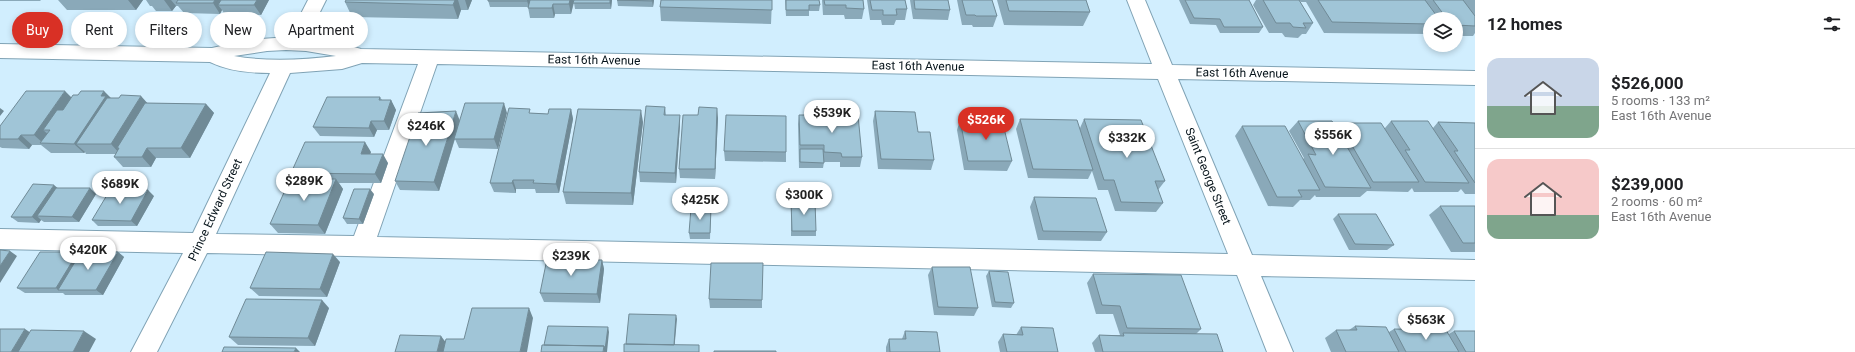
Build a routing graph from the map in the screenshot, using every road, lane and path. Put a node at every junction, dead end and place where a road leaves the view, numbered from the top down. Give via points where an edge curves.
1 (317, 0) edge
2 (1136, 0) edge
3 (311, 12) edge
4 (274, 45) edge
5 (336, 48) edge
6 (0, 51) edge
7 (212, 55) junction
8 (361, 56) junction
9 (430, 57) junction
10 (283, 66) junction
11 (1166, 72) junction
12 (1475, 78) edge
13 (0, 239) edge
14 (200, 243) junction
15 (362, 246) junction
16 (1244, 264) junction
17 (1475, 270) edge
18 (144, 352) edge
19 (1280, 352) edge

1 - 3 street
2 - 11 street, Saint George Street
4 - 7 street, East 16th Avenue via 233,48
5 - 8 street, East 16th Avenue
6 - 7 street, East 16th Avenue
7 - 10 street, East 16th Avenue via 235,64
8 - 9 street, East 16th Avenue
8 - 10 street, East 16th Avenue via 342,62
9 - 11 street, East 16th Avenue
9 - 15 street
10 - 14 street, Prince Edward Street
11 - 12 street, East 16th Avenue
11 - 16 street, Saint George Street
13 - 14 street
14 - 15 street
14 - 18 street, Prince Edward Street
15 - 16 street
16 - 17 street
16 - 19 street, Saint George Street

